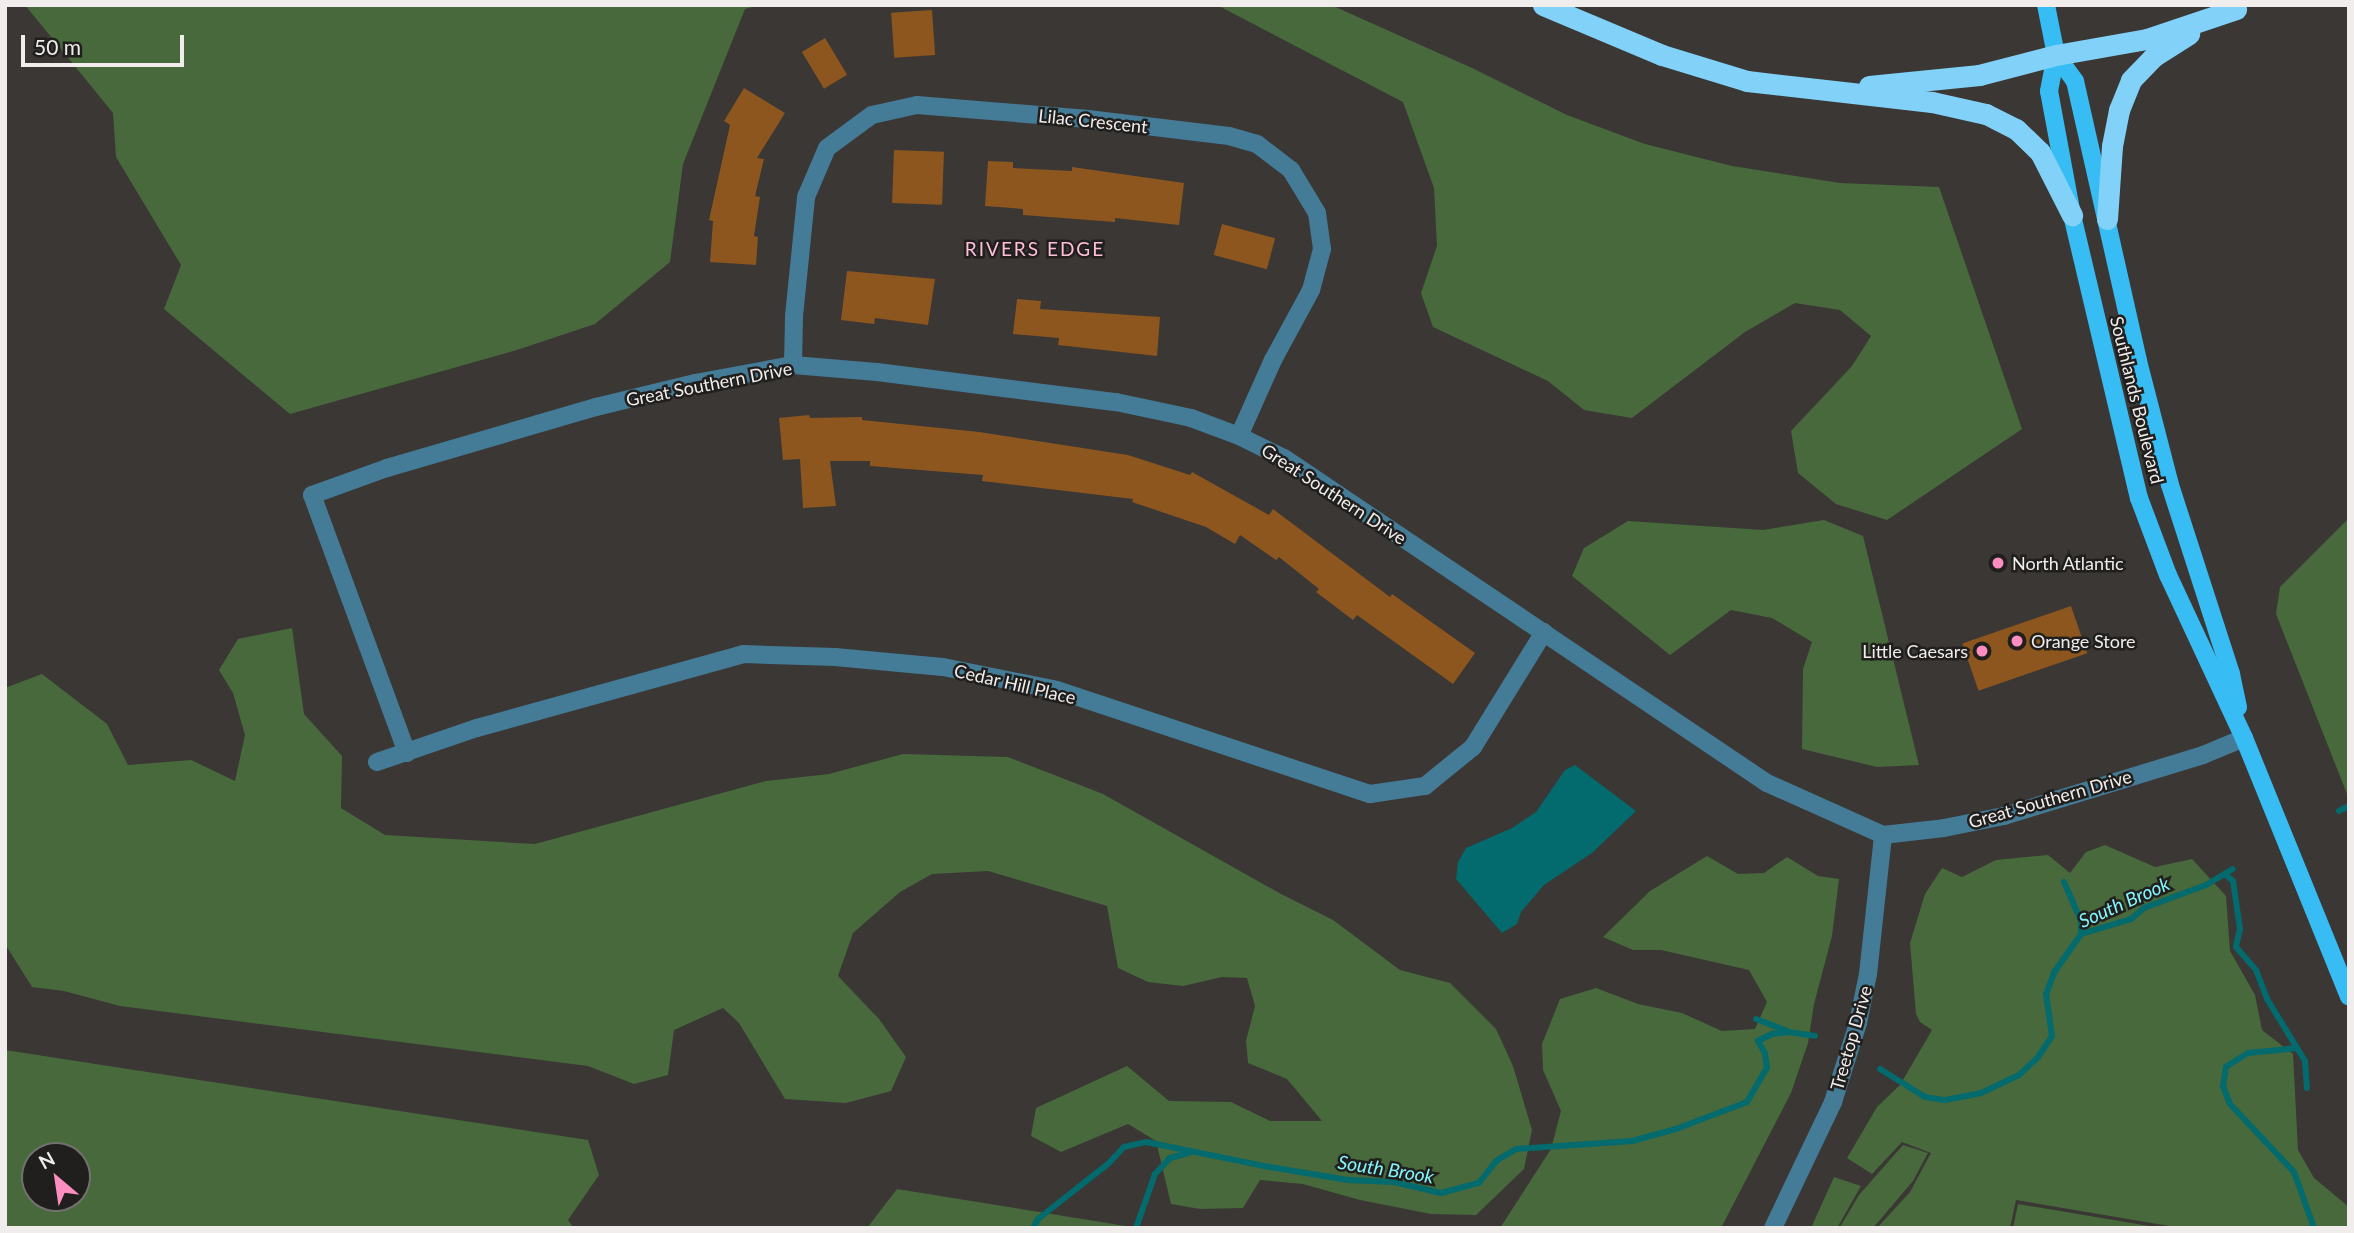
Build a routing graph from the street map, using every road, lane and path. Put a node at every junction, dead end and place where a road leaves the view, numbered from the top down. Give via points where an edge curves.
1 (1543, 5) edge
2 (2046, 5) edge
3 (2240, 7) edge
4 (2056, 55) junction
5 (1810, 90) junction
6 (2072, 215) junction
7 (2107, 219) junction
8 (793, 365) junction
9 (1239, 436) junction
10 (1544, 632) junction
11 (2244, 738) junction
12 (407, 753) junction
13 (377, 762) dead end
14 (1883, 835) junction
15 (2349, 996) edge
16 (1773, 1228) edge

1 - 5 highway via 1704,70 1747,82
2 - 4 main road, Southlands Boulevard
3 - 4 highway via 2147,38
3 - 7 highway via 2175,41 2131,80 2112,146
4 - 5 highway via 1979,75
4 - 6 main road, Southlands Boulevard via 2049,92
4 - 7 main road, Southlands Boulevard via 2075,81
5 - 6 highway via 1932,102 2001,121 2040,152
6 - 11 main road, Southlands Boulevard via 2139,498 2168,575
7 - 11 main road, Southlands Boulevard via 2170,485 2231,674
8 - 9 street, Great Southern Drive via 1116,402 1191,418
8 - 9 street, Lilac Crescent via 806,197 827,148 872,115 917,105 1228,136 1257,144 1291,170 1317,213 1322,249 1311,290
8 - 12 street, Great Southern Drive via 596,407 387,468 312,495
9 - 10 street, Great Southern Drive via 1284,458
10 - 12 street, Cedar Hill Place via 1474,747 1425,786 1370,794 1056,690 943,667 835,657 743,654 477,728
10 - 14 street, Great Southern Drive via 1767,782
11 - 14 street, Great Southern Drive via 2004,816
11 - 15 main road, Southlands Boulevard
12 - 13 street, Cedar Hill Place
14 - 16 street, Treetop Drive via 1858,1023 1833,1102

